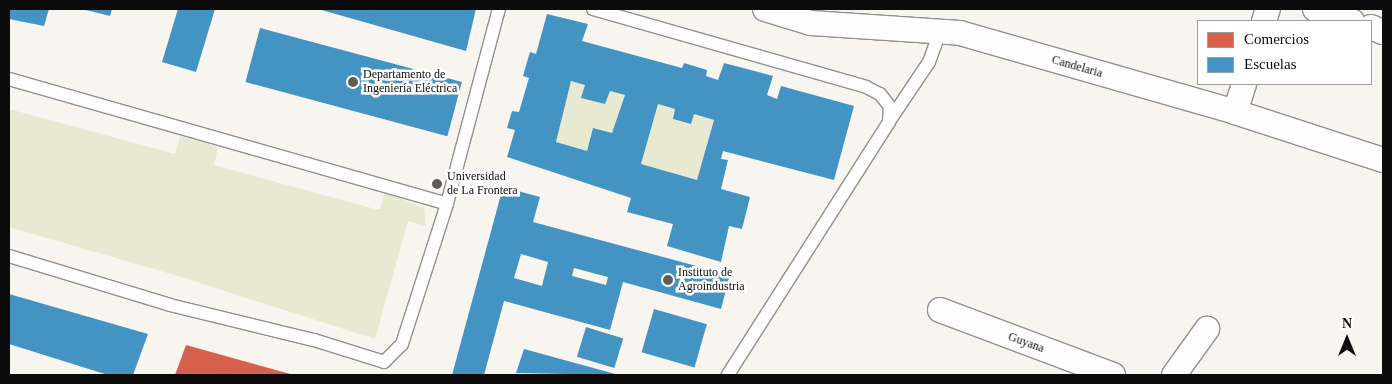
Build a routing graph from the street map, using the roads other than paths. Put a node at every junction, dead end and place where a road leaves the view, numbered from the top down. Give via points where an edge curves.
1 (499, 9) edge
2 (594, 9) edge
3 (765, 9) edge
4 (1315, 9) edge
5 (1349, 20) edge
6 (940, 31) junction
7 (9, 79) edge
8 (1244, 85) edge
9 (1235, 112) junction
10 (889, 122) junction
11 (1383, 160) edge
12 (447, 204) junction
13 (9, 256) edge
14 (940, 310) dead end
15 (1208, 329) dead end
16 (728, 375) edge
17 (1113, 375) edge
18 (1174, 375) edge

1 - 12 lane
2 - 10 lane via 866,87 880,94 890,107
3 - 6 street, Candelaria via 811,23
4 - 5 street
6 - 9 street, Candelaria via 960,33
6 - 10 lane via 930,62
7 - 12 lane
8 - 9 street
9 - 11 street, Candelaria
10 - 16 lane
12 - 13 lane via 402,344 384,362 314,340 170,305
14 - 17 street, Guyana
15 - 18 street

